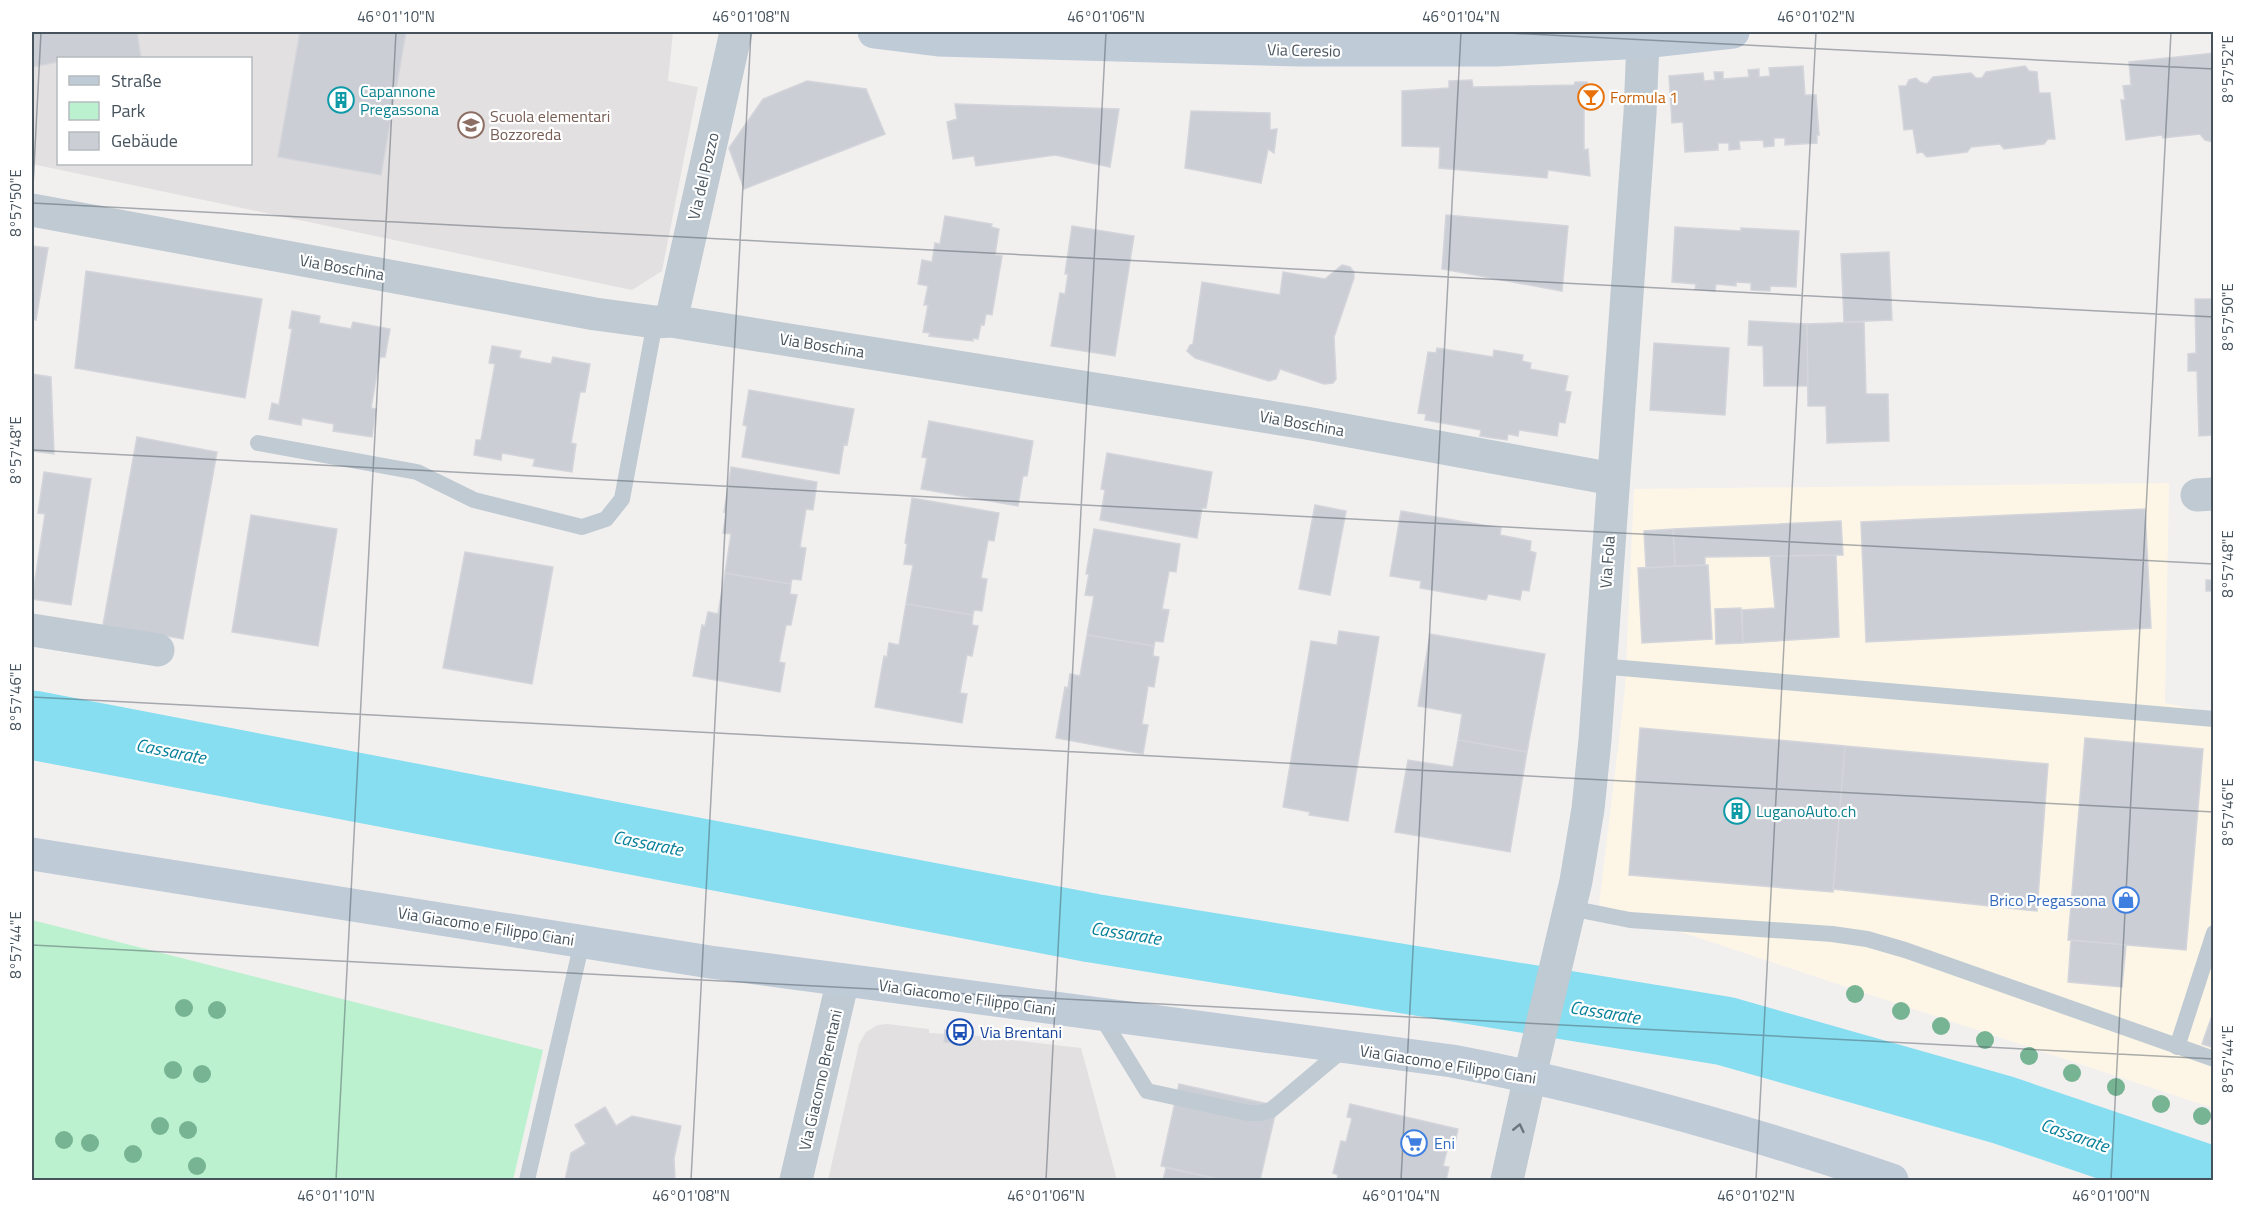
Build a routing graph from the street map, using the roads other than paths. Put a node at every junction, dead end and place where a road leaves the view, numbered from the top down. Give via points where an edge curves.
1 (736, 32) edge
2 (874, 32) edge
3 (1733, 32) edge
4 (1642, 37) edge
5 (32, 210) edge
6 (663, 321) junction
7 (258, 443) dead end
8 (1613, 479) junction
9 (32, 630) edge
10 (158, 650) dead end
11 (1599, 666) junction
12 (2214, 719) edge
13 (32, 854) edge
14 (1570, 908) junction
15 (2214, 933) edge
16 (582, 942) junction
17 (843, 980) junction
18 (1101, 1016) junction
19 (1346, 1047) junction
20 (2177, 1047) junction
21 (2214, 1059) edge
22 (1534, 1061) junction
23 (527, 1180) edge
24 (796, 1180) edge
25 (1507, 1180) edge
26 (1892, 1180) edge

1 - 6 street, Via del Pozzo
2 - 4 main road, Via Ceresio via 938,40 1301,50 1496,50
3 - 4 main road, Via Ceresio
4 - 8 street, Via Fola
5 - 6 street, Via Boschina via 595,314
6 - 7 lane via 622,499 606,519 582,527 474,500 417,472
6 - 8 street, Via Boschina via 1306,423
8 - 11 street, Via Fola
9 - 10 street
11 - 12 lane
11 - 14 street, Via Fola via 1588,809
13 - 16 main road, Via Giacomo e Filippo Ciani
14 - 20 lane via 1630,920 1867,939
14 - 22 street, Via Fola
15 - 20 lane
16 - 17 main road, Via Giacomo e Filippo Ciani
16 - 23 lane
17 - 18 main road, Via Giacomo e Filippo Ciani
17 - 24 street, Via Giacomo Brentani
18 - 19 main road, Via Giacomo e Filippo Ciani
18 - 19 lane via 1147,1091 1248,1113 1271,1110
19 - 22 main road, Via Giacomo e Filippo Ciani via 1452,1061
20 - 21 lane
25 -> 22 street, Via Fola
22 - 26 main road, Via Giacomo e Filippo Ciani via 1644,1104

